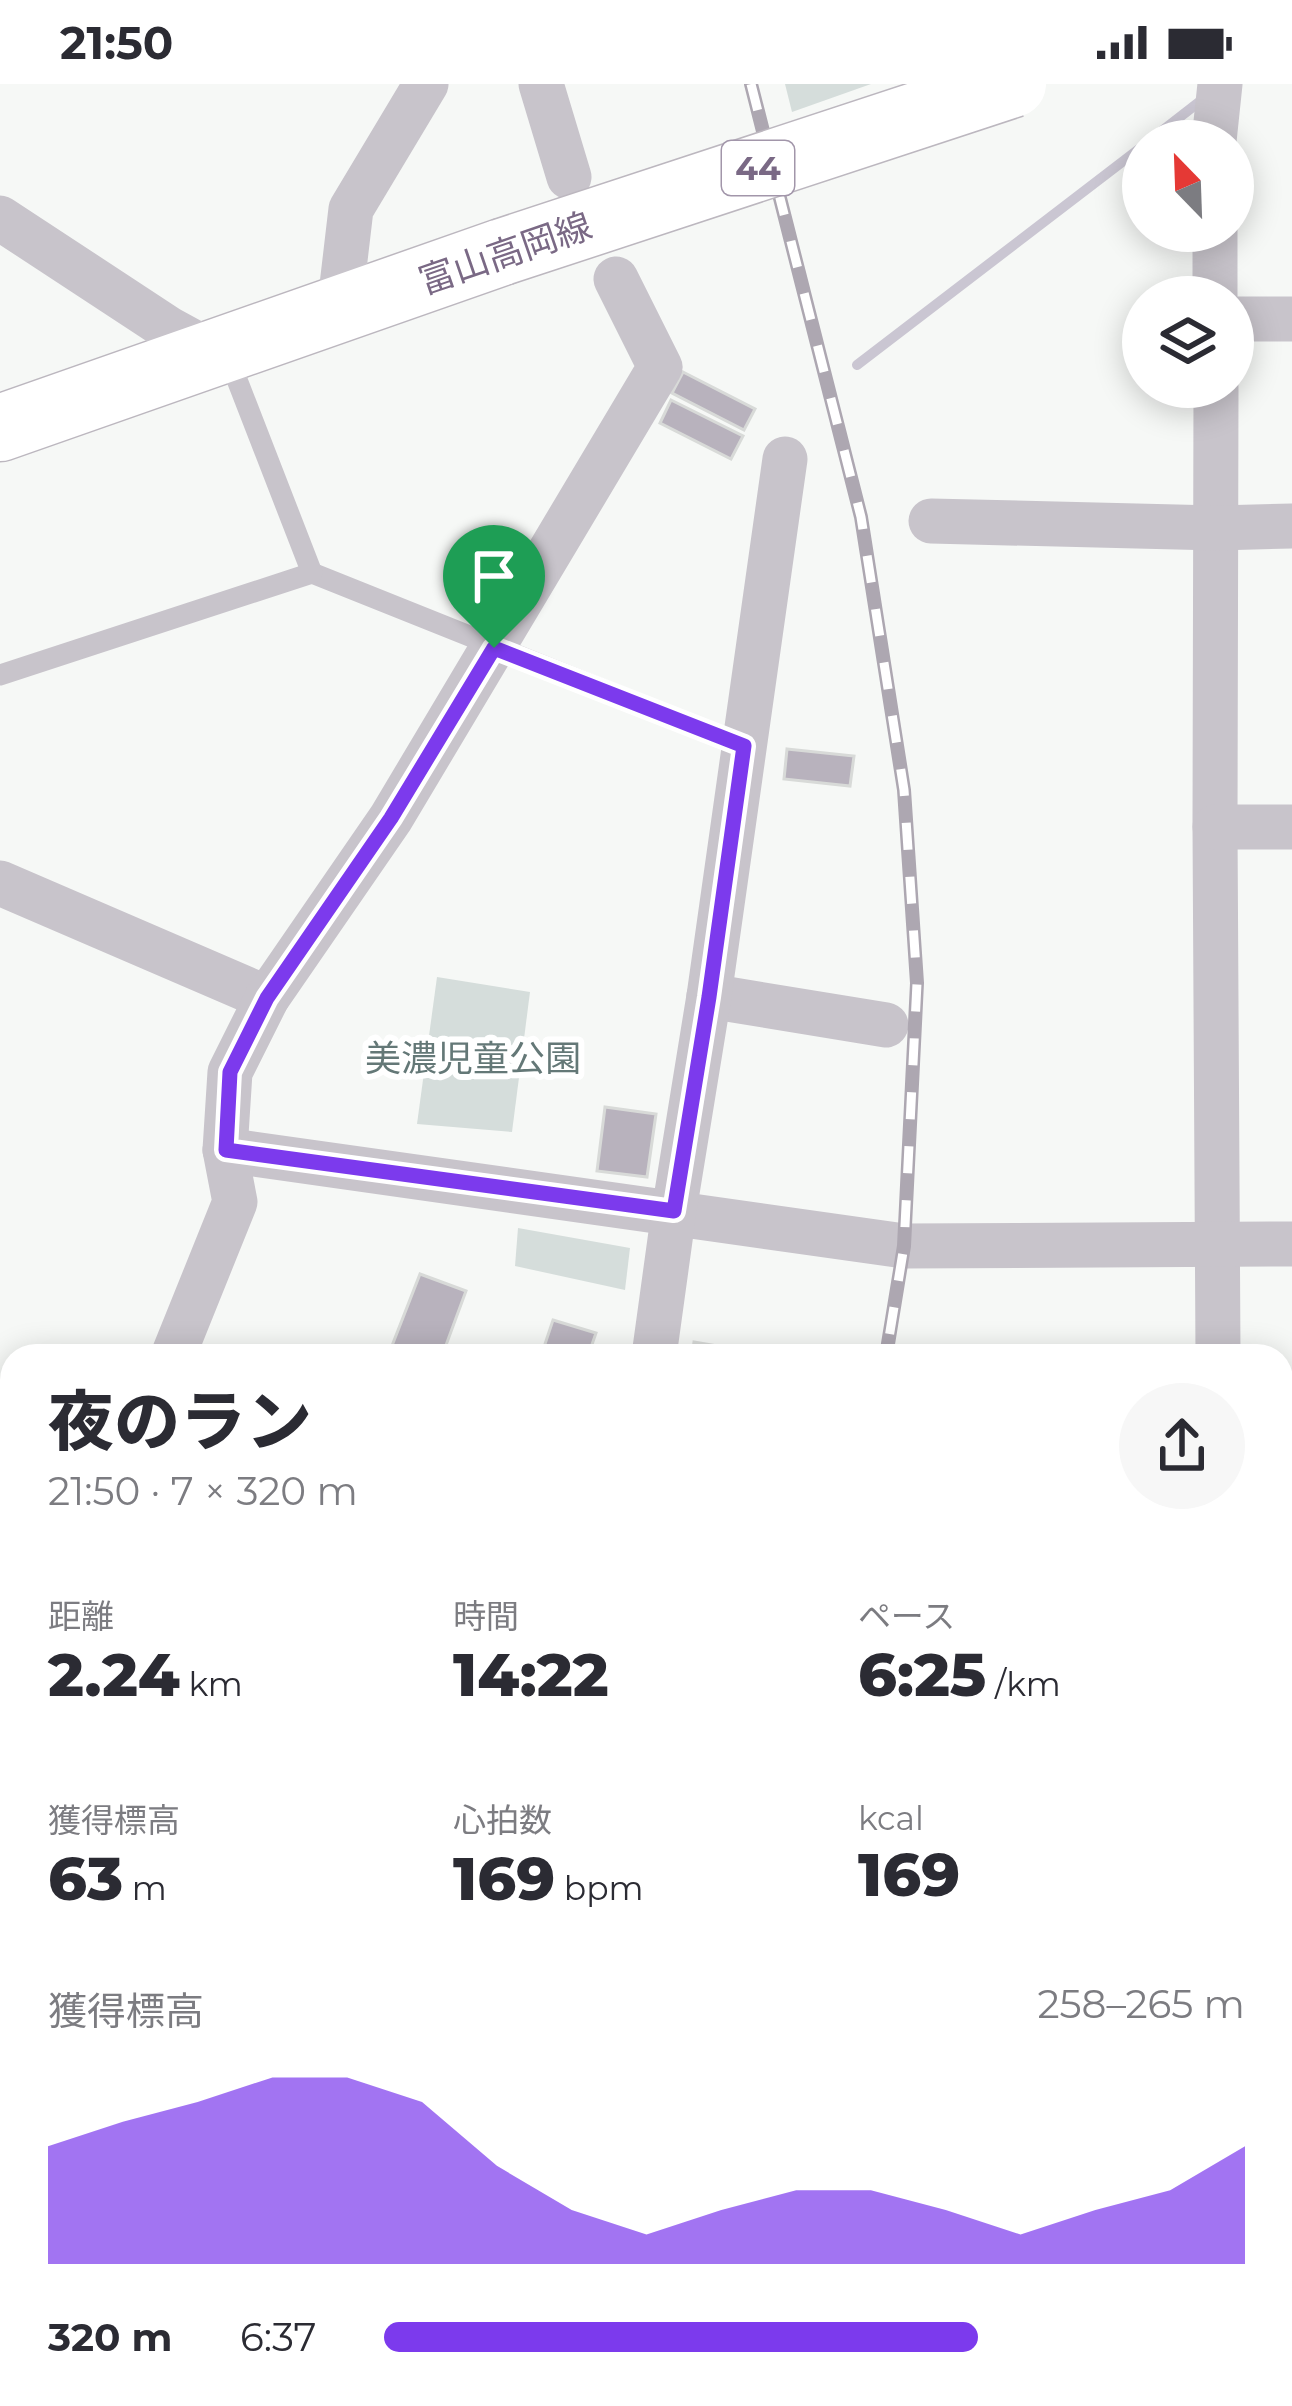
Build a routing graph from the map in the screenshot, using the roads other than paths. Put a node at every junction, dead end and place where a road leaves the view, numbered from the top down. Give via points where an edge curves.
1 (426, 84) edge
2 (541, 84) edge
3 (1013, 84) edge
4 (1220, 84) edge
5 (1216, 120) edge
6 (569, 177) dead end
7 (0, 218) edge
8 (616, 279) dead end
9 (339, 311) junction
10 (1254, 319) edge
11 (1292, 319) edge
12 (219, 351) junction
13 (1216, 408) edge
14 (0, 428) edge
15 (785, 459) dead end
16 (931, 521) dead end
17 (1292, 526) edge
18 (1217, 528) junction
19 (312, 573) junction
20 (494, 648) junction
21 (0, 675) edge
22 (744, 746) junction
23 (1292, 826) edge
24 (1215, 827) junction
25 (0, 883) edge
26 (709, 997) junction
27 (267, 998) junction
28 (886, 1025) dead end
29 (226, 1150) junction
30 (674, 1211) junction
31 (1218, 1244) junction
32 (1292, 1244) edge
33 (177, 1344) edge
34 (657, 1344) edge
35 (1218, 1344) edge

1 - 9 street via 351,209
2 - 6 street
3 - 9 main road, 富山高岡線 / 44, bridge
4 - 5 street
7 - 12 street via 169,328
8 - 20 street via 659,367
9 - 12 main road, 富山高岡線 / 44
10 - 11 street
12 - 14 main road, 富山高岡線 / 44
12 - 19 lane
13 - 18 street
15 - 22 street
16 - 18 street
17 - 18 street
18 - 24 street
19 - 20 lane
19 - 21 lane
20 - 22 lane
20 - 27 street via 391,818
22 - 26 street
23 - 24 street
24 - 31 street
25 - 27 street
26 - 28 street
26 - 30 street
27 - 29 street via 230,1072
29 - 30 street
29 - 33 street via 235,1202
30 - 31 street via 904,1246
30 - 34 street
31 - 32 street
31 - 35 street

